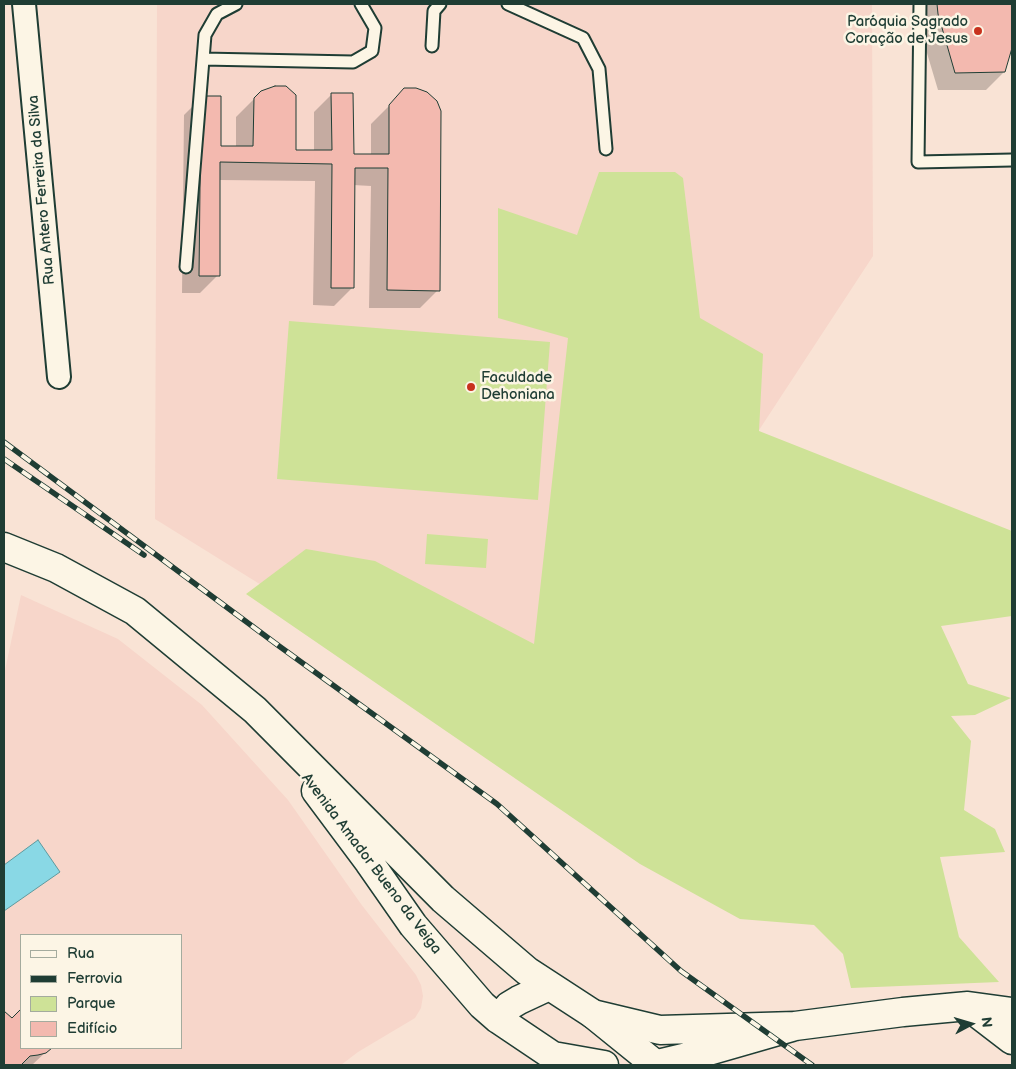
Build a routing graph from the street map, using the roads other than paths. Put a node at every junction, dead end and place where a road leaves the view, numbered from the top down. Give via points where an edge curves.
1 (24, 4) edge
2 (236, 4) edge
3 (361, 4) edge
4 (440, 4) edge
5 (508, 4) edge
6 (920, 4) edge
7 (432, 46) dead end
8 (202, 59) junction
9 (606, 148) dead end
10 (1012, 160) edge
11 (186, 268) dead end
12 (60, 377) dead end
13 (4, 546) edge
14 (254, 710) junction
15 (549, 986) junction
16 (968, 1006) junction
17 (1012, 1012) edge
18 (593, 1014) junction
19 (498, 1019) junction
20 (795, 1026) junction
21 (1012, 1040) edge
22 (560, 1060) edge
23 (604, 1065) edge
24 (655, 1065) edge

1 - 12 street, Rua Antero Ferreira da Silva
2 - 8 lane via 217,14 205,35
3 - 8 lane via 375,28 372,51 353,62
4 - 7 lane via 434,11
5 - 9 lane via 584,38 599,69
6 - 10 lane via 918,162
8 - 11 lane
13 - 14 main road, Avenida Amador Bueno da Veiga via 56,568 135,611
14 - 15 main road, Avenida Amador Bueno da Veiga via 443,899
14 - 19 main road, Avenida Amador Bueno da Veiga via 370,862 413,925
15 - 18 main road, Avenida Amador Bueno da Veiga
15 - 19 main road via 519,1000
16 - 17 main road
16 - 20 main road
16 - 21 main road
18 - 20 main road, Avenida Amador Bueno da Veiga via 660,1030
18 - 24 main road, Avenida Amador Bueno da Veiga
19 - 22 main road, Avenida Amador Bueno da Veiga
20 - 24 main road
22 - 23 main road

